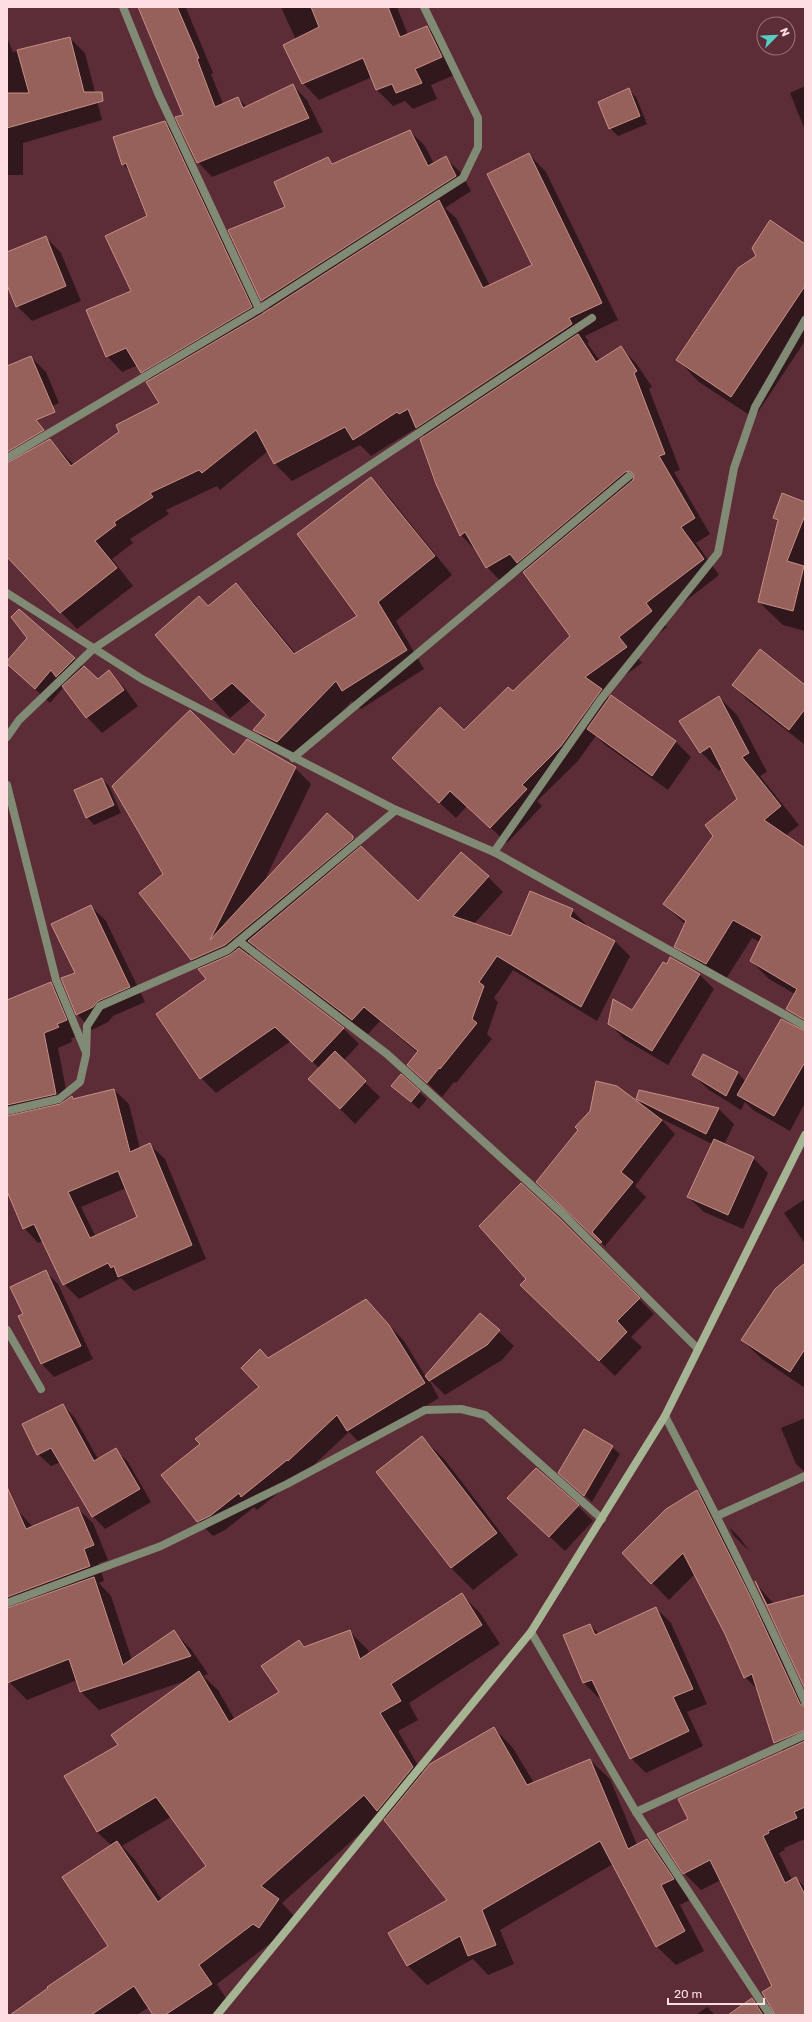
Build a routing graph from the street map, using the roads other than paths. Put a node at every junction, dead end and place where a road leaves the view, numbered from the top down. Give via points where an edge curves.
1 (123, 7) edge
2 (424, 7) edge
3 (259, 309) junction
4 (592, 318) dead end
5 (805, 320) edge
6 (7, 458) edge
7 (629, 476) dead end
8 (7, 593) edge
9 (93, 649) junction
10 (7, 737) edge
11 (293, 758) junction
12 (7, 785) edge
13 (396, 810) junction
14 (494, 852) junction
15 (239, 941) junction
16 (805, 1026) edge
17 (86, 1055) junction
18 (7, 1111) edge
19 (805, 1135) edge
20 (7, 1330) edge
21 (698, 1349) junction
22 (41, 1389) dead end
23 (664, 1416) junction
24 (805, 1476) edge
25 (717, 1516) junction
26 (602, 1520) junction
27 (7, 1603) edge
28 (531, 1632) junction
29 (805, 1702) edge
30 (805, 1735) edge
31 (636, 1812) junction
32 (219, 2014) edge
33 (770, 2015) edge

1 - 3 street via 158,93
2 - 3 street via 478,118 478,147 463,178
3 - 6 street
4 - 9 street
5 - 14 street via 755,407 734,468 718,553 601,699
7 - 11 street
8 - 9 street
9 - 10 street via 19,720
9 - 11 street via 142,679
11 - 13 street
12 - 17 street via 56,980
13 - 14 street
13 - 15 street
14 - 16 street
15 - 17 street via 228,950 100,1006 87,1026
15 - 21 street via 387,1054 562,1213
17 - 18 street via 80,1082 59,1099
19 - 21 street
20 - 22 street
21 - 23 street
23 - 25 street
23 - 26 street
24 - 25 street
25 - 29 street via 769,1621
26 - 27 street via 485,1415 461,1408 425,1410 287,1484 161,1546
26 - 28 street
28 - 31 street
28 - 32 street
30 - 31 street
31 - 33 street

